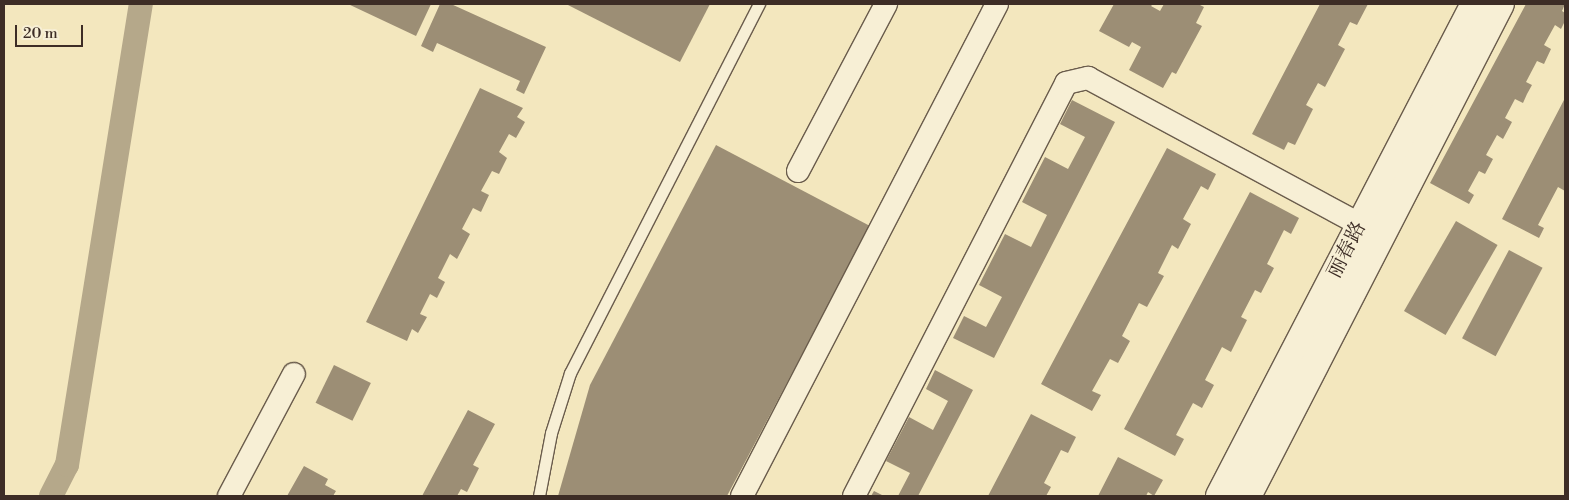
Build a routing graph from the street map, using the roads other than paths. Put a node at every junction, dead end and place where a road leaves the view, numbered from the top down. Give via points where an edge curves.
1 (759, 4) edge
2 (886, 4) edge
3 (997, 4) edge
4 (1475, 4) edge
5 (1500, 4) edge
6 (798, 171) dead end
7 (1371, 230) junction
8 (294, 374) dead end
9 (229, 496) edge
10 (539, 496) edge
11 (742, 496) edge
12 (854, 496) edge
13 (1220, 496) edge
14 (1246, 496) edge

1 - 10 lane via 570,373 551,433
2 - 6 street
3 - 11 street
4 - 7 main road, 丽春路
5 - 7 main road, 丽春路
7 - 12 street via 1088,78 1066,83
7 - 13 main road, 丽春路
7 - 14 main road, 丽春路
8 - 9 street

